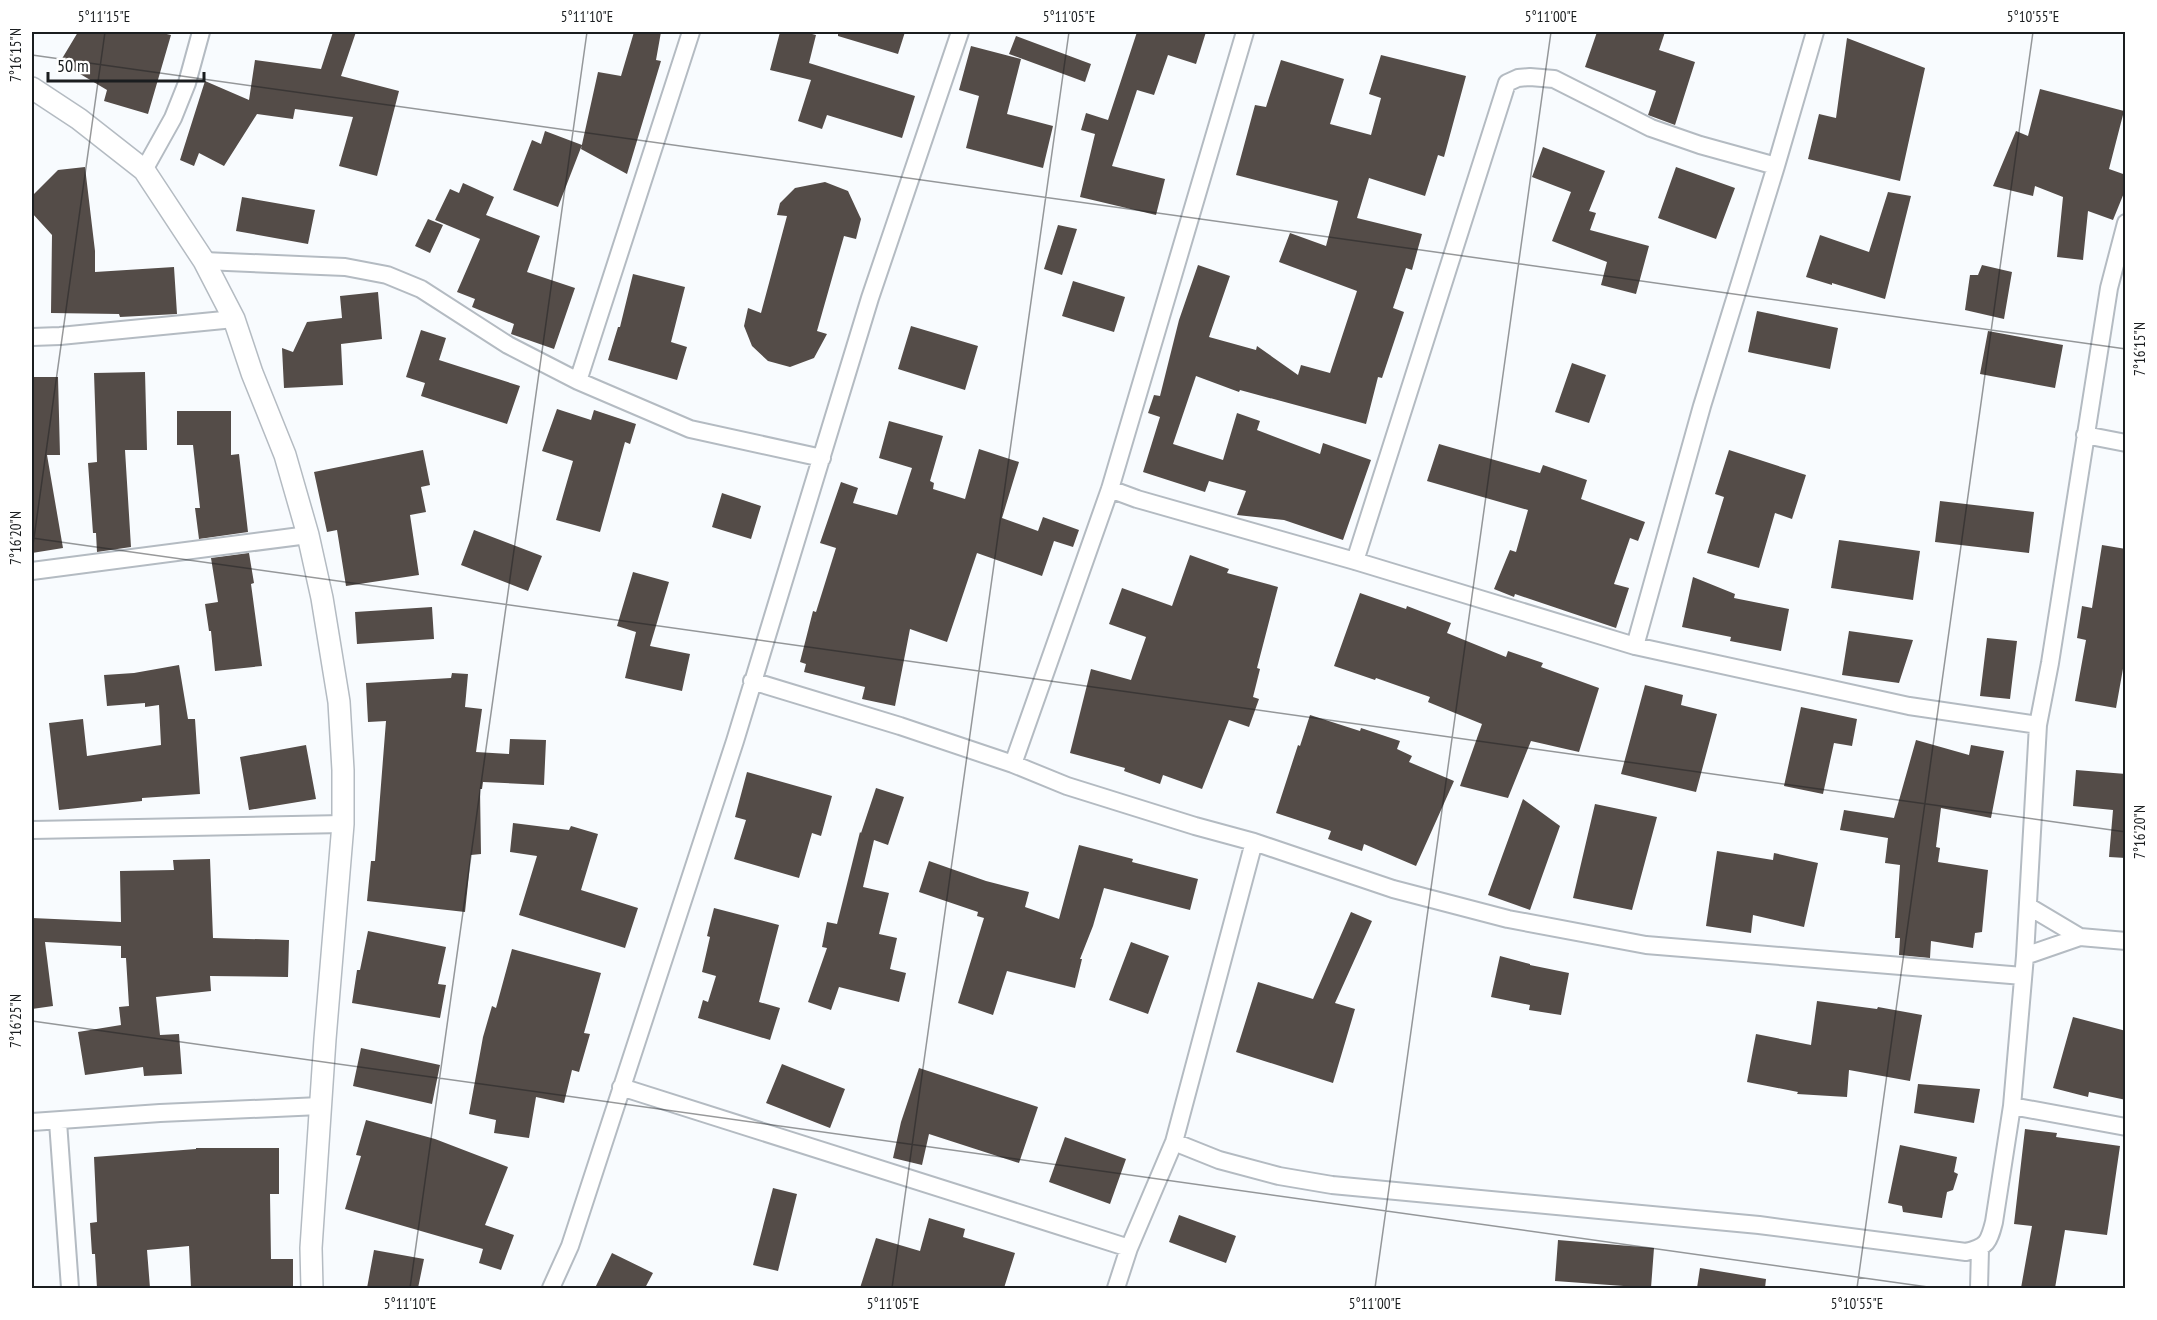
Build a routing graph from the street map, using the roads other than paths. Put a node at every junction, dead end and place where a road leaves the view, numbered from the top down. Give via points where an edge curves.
1 (201, 32) edge
2 (691, 32) edge
3 (960, 32) edge
4 (1245, 32) edge
5 (1815, 32) edge
6 (32, 88) edge
7 (1776, 166) junction
8 (144, 170) junction
9 (2126, 223) edge
10 (204, 261) junction
11 (234, 319) junction
12 (32, 337) edge
13 (578, 381) junction
14 (2085, 435) junction
15 (2126, 443) edge
16 (822, 458) junction
17 (1110, 489) junction
18 (308, 535) junction
19 (1355, 561) junction
20 (32, 571) edge
21 (1635, 646) junction
22 (752, 681) junction
23 (2038, 725) junction
24 (1013, 764) junction
25 (343, 824) junction
26 (32, 830) edge
27 (1254, 842) junction
28 (2028, 906) junction
29 (2080, 937) junction
30 (2126, 941) edge
31 (2025, 956) junction
32 (2023, 976) junction
33 (621, 1087) junction
34 (320, 1106) junction
35 (2012, 1106) junction
36 (32, 1122) edge
37 (58, 1122) junction
38 (2126, 1127) edge
39 (1174, 1142) junction
40 (1129, 1248) junction
41 (1980, 1249) junction
42 (70, 1288) edge
43 (312, 1288) edge
44 (551, 1288) edge
45 (1116, 1288) edge
46 (1979, 1288) edge

1 - 8 street via 173,118
2 - 13 street
3 - 16 street via 870,298
4 - 17 street
5 - 7 street
6 - 8 street
7 - 19 street via 1651,128 1554,80 1530,77 1507,82
7 - 21 street via 1702,406
8 - 10 street
9 - 14 street via 2109,288
10 - 11 street
10 - 13 street via 345,267 387,275 421,289 508,345
11 - 12 street
11 - 18 street via 285,455
13 - 16 street via 690,429
14 - 15 street
14 - 23 street
16 - 22 street
17 - 19 street
17 - 24 street
18 - 20 street
18 - 25 street via 339,702
19 - 21 street
21 - 23 street via 1909,706
22 - 24 street
22 - 33 street
23 - 28 street
24 - 27 street via 1068,786
25 - 26 street
25 - 34 street
27 - 32 street via 1393,889 1508,919 1646,945
27 - 39 street
28 - 29 street
28 - 31 street
29 - 30 street
29 - 31 street
31 - 32 street
32 - 35 street
33 - 40 street
33 - 44 street via 570,1246
34 - 37 street
34 - 43 street
35 - 38 street
35 - 41 street via 1994,1222 1989,1239
36 - 37 street
37 - 42 street
39 - 40 street
39 - 41 street via 1220,1160 1332,1185 1759,1225 1966,1252
40 - 45 street
41 - 46 street

